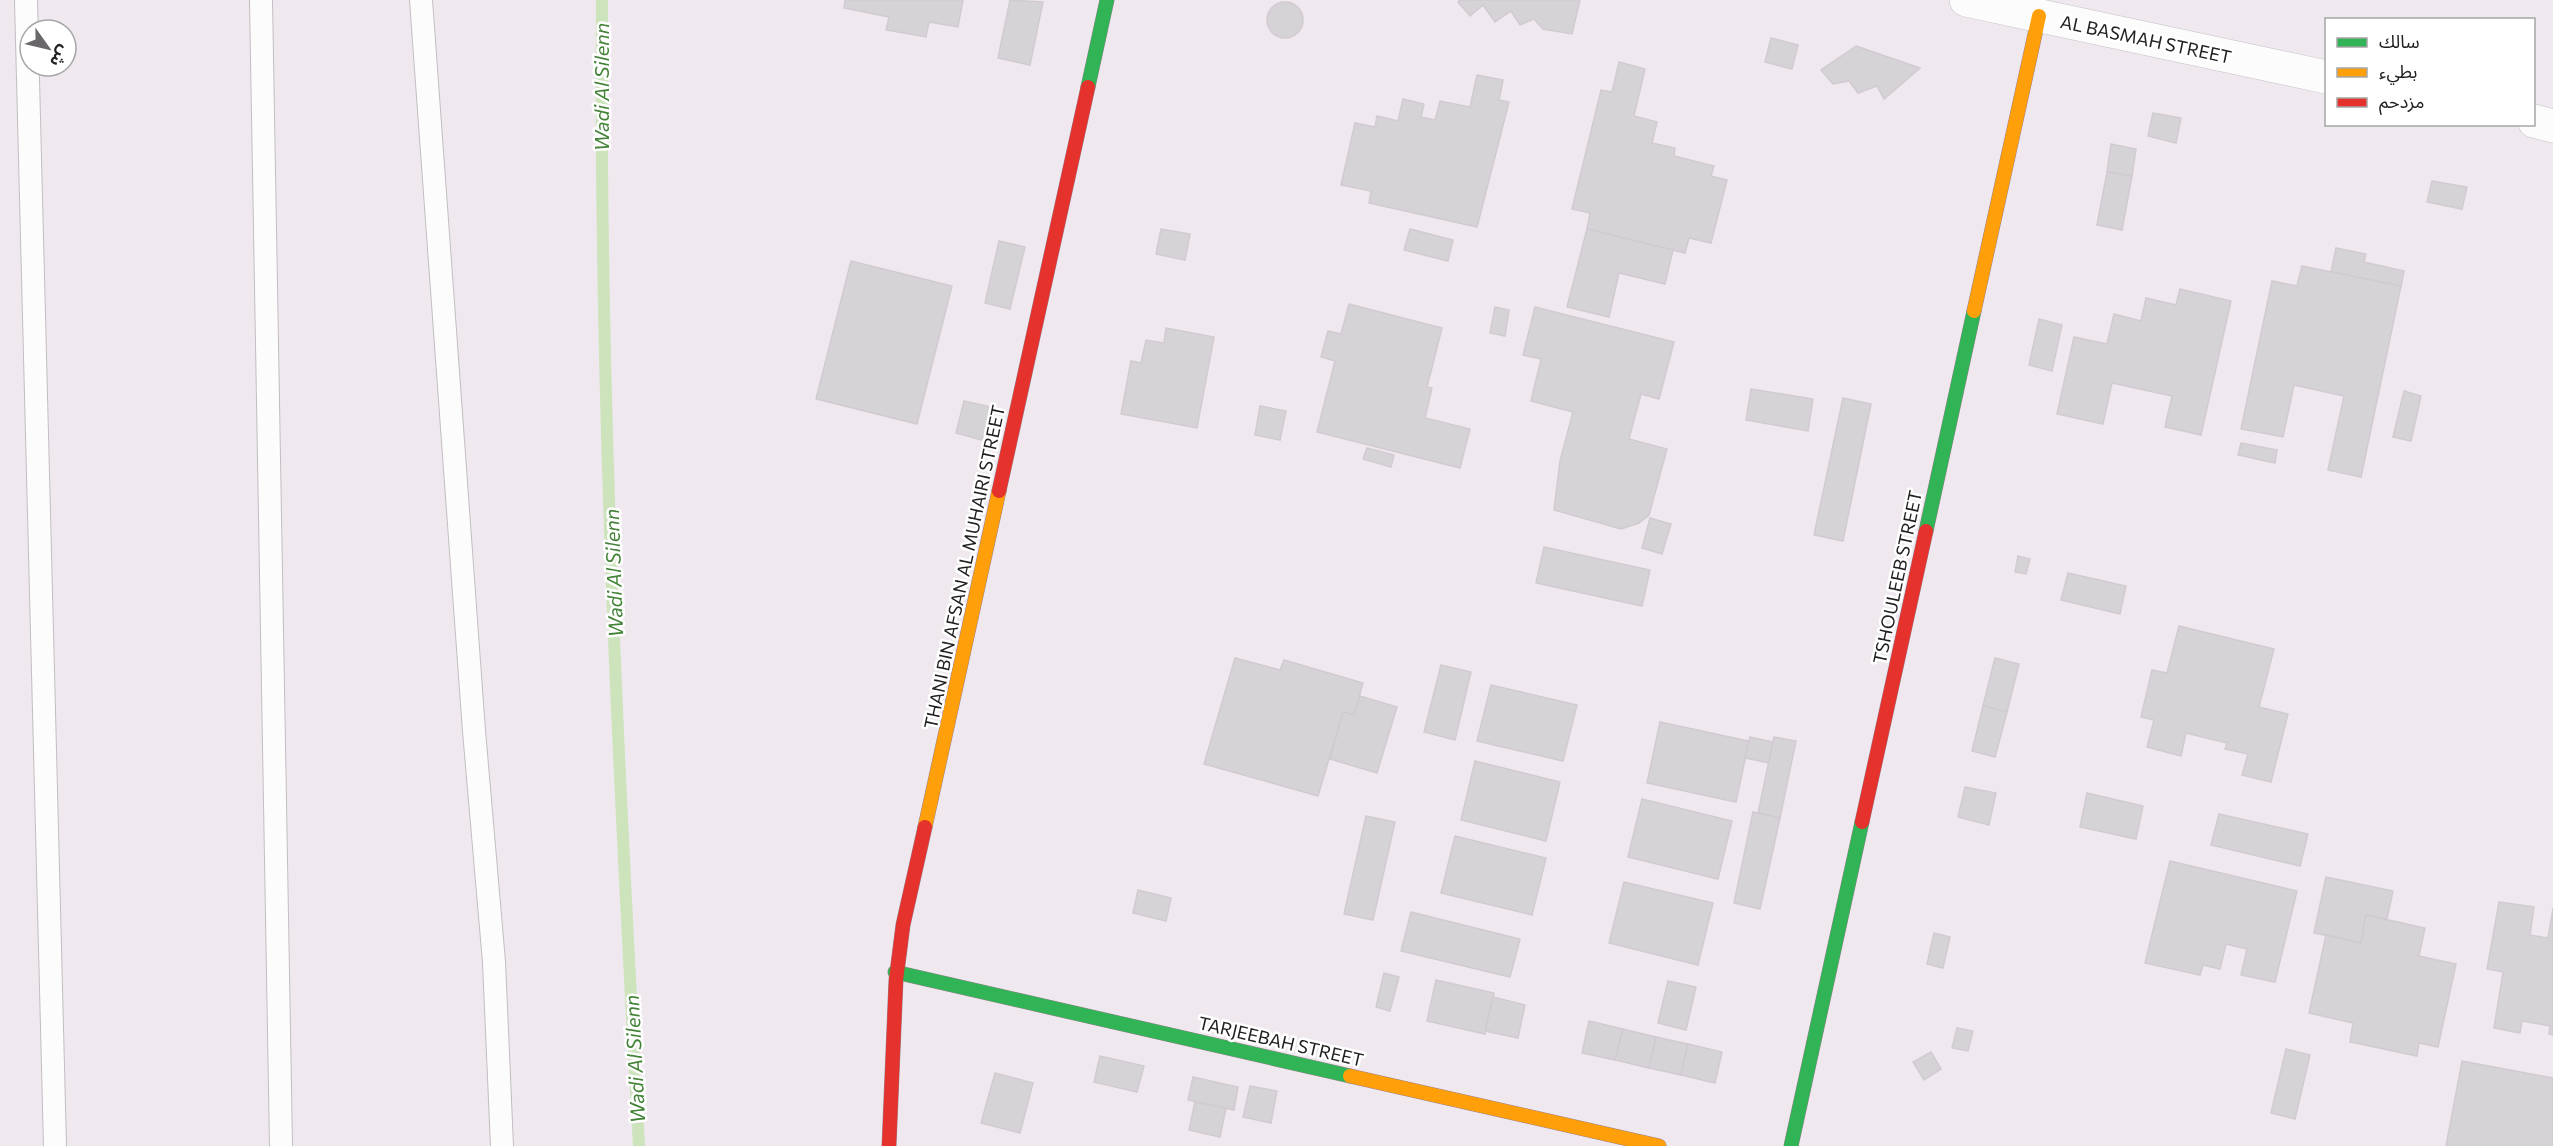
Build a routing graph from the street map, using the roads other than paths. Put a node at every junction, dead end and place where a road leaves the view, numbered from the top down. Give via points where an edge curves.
1 (26, 0) edge
2 (261, 0) edge
3 (422, 0) edge
4 (1107, 0) edge
5 (1966, 0) edge
6 (2039, 16) junction
7 (2325, 77) edge
8 (2535, 122) edge
9 (2553, 126) edge
10 (895, 972) junction
11 (55, 1146) edge
12 (281, 1146) edge
13 (502, 1146) edge
14 (890, 1146) edge
15 (1659, 1146) edge
16 (1791, 1146) edge

1 - 11 lane
2 - 12 lane
3 - 13 lane via 494,963
4 - 10 street, THANI BIN AFSAN AL MUHAIRI STREET
5 - 6 street, AL BASMAH STREET
6 - 7 street, AL BASMAH STREET
6 - 16 street, TSHOULEEB STREET
8 - 9 street
10 - 14 street, THANI BIN AFSAN AL MUHAIRI STREET via 890,1024
10 - 15 street, TARJEEBAH STREET

